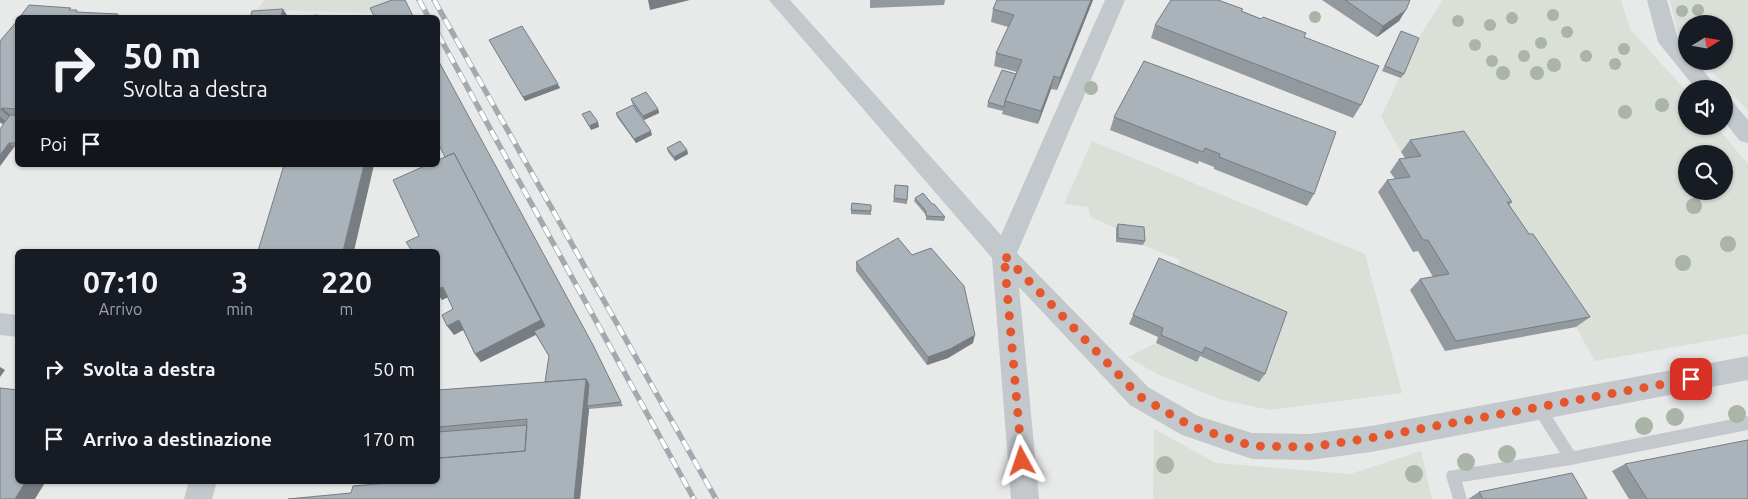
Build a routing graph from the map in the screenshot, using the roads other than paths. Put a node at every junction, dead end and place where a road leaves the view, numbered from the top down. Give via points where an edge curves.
1 (779, 0) edge
2 (1116, 0) edge
3 (1657, 0) edge
4 (1700, 80) edge
5 (1733, 118) edge
6 (1748, 135) edge
7 (1004, 255) junction
8 (0, 324) edge
9 (15, 326) edge
10 (1748, 368) edge
11 (1539, 409) junction
12 (1748, 423) edge
13 (1571, 458) junction
14 (201, 484) edge
15 (198, 499) edge
16 (1026, 499) edge
17 (1460, 499) edge

1 - 7 street
2 - 7 street
3 - 4 street via 1668,42
5 - 6 street
7 - 11 street via 1139,396 1191,426 1252,446 1310,447
7 - 16 street
8 - 9 street
10 - 11 street
11 - 13 lane
12 - 13 lane
13 - 17 lane via 1453,476
14 - 15 street

